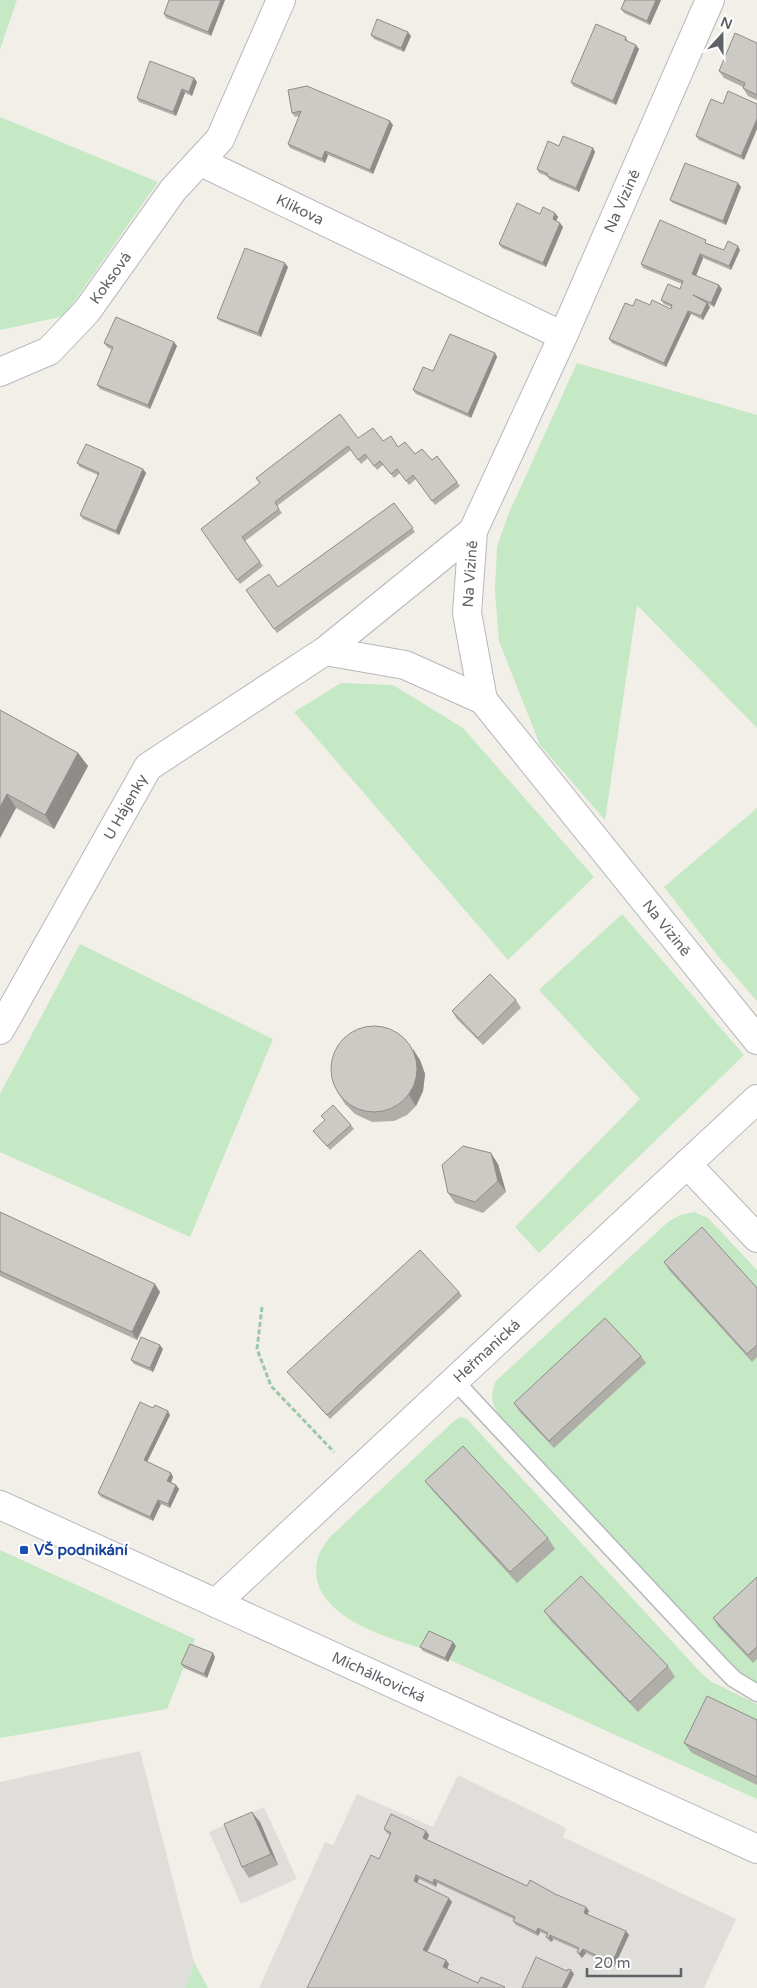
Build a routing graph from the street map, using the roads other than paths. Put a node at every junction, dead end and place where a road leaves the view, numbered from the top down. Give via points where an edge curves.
1 (282, 0) edge
2 (710, 0) edge
3 (201, 162) junction
4 (563, 336) junction
5 (0, 372) edge
6 (473, 531) junction
7 (325, 651) junction
8 (483, 700) junction
9 (0, 1030) edge
10 (757, 1040) edge
11 (757, 1099) edge
12 (686, 1164) junction
13 (757, 1238) edge
14 (455, 1381) junction
15 (0, 1505) edge
16 (216, 1603) junction
17 (757, 1692) edge
18 (757, 1849) edge

1 - 3 street via 220,139
2 - 4 street, Na Vizině
3 - 4 street, Klikova
3 - 5 street, Koksová via 173,190 87,311 49,351
4 - 6 street, Na Vizině
6 - 7 street, U Hájenky
6 - 8 street, Na Vizině via 467,613
7 - 8 street via 405,664
7 - 9 street, U Hájenky via 148,767
8 - 10 street, Na Vizině
11 - 12 street, Heřmanická
12 - 13 street
12 - 14 street, Heřmanická
14 - 16 street, Heřmanická
14 - 17 lane via 723,1668 734,1679
15 - 16 street, Michálkovická
16 - 18 street, Michálkovická

